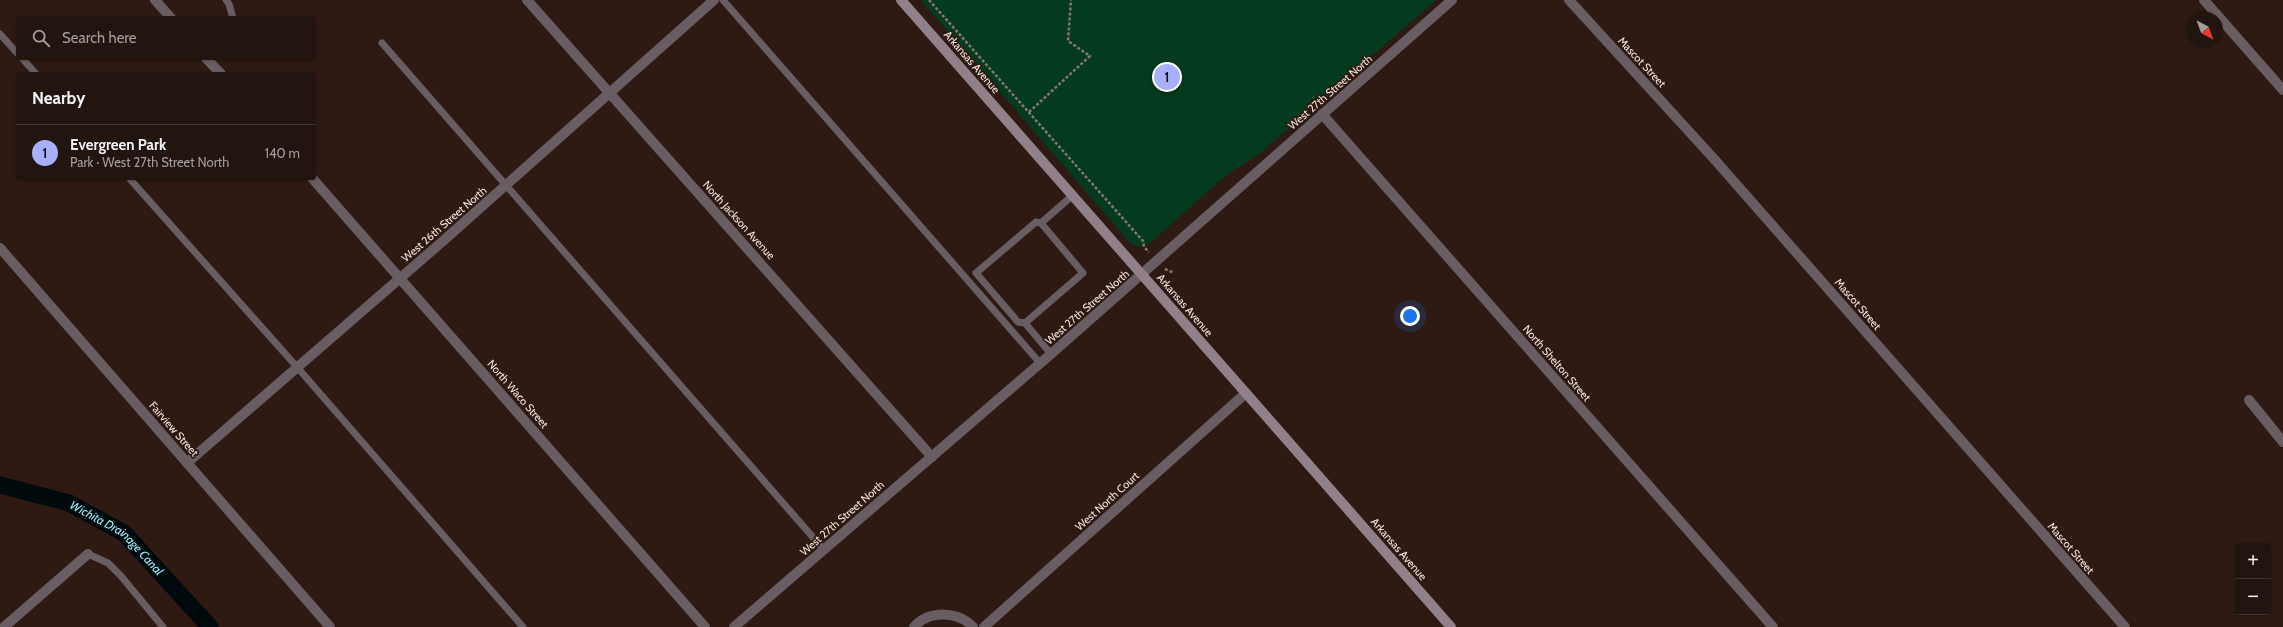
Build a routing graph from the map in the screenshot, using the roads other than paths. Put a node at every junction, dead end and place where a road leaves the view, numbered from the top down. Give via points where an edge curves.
1 (155, 0) edge
2 (226, 0) edge
3 (527, 0) edge
4 (714, 0) edge
5 (723, 0) edge
6 (901, 0) edge
7 (1452, 0) edge
8 (1569, 0) edge
9 (2204, 0) edge
10 (169, 16) edge
11 (232, 16) edge
12 (0, 34) edge
13 (382, 43) dead end
14 (16, 52) edge
15 (24, 60) edge
16 (208, 60) edge
17 (34, 72) edge
18 (218, 72) edge
19 (2283, 90) edge
20 (610, 93) junction
21 (1322, 114) junction
22 (131, 180) edge
23 (314, 180) edge
24 (506, 185) junction
25 (1072, 195) junction
26 (1041, 223) junction
27 (0, 248) edge
28 (1142, 274) junction
29 (400, 278) junction
30 (1025, 324) junction
31 (1051, 354) junction
32 (1040, 363) junction
33 (297, 367) junction
34 (1246, 393) junction
35 (2249, 400) dead end
36 (2283, 442) edge
37 (932, 457) junction
38 (187, 463) junction
39 (824, 550) junction
40 (88, 554) joint
41 (1447, 626) edge
42 (4, 627) edge
43 (163, 627) edge
44 (330, 627) edge
45 (523, 627) edge
46 (705, 627) edge
47 (734, 627) edge
48 (914, 627) edge
49 (973, 627) edge
50 (984, 627) edge
51 (1773, 627) edge
52 (2125, 627) edge

1 - 10 street
2 - 11 lane
3 - 20 street, North Jackson Avenue
4 - 20 street, West 26th Street North
5 - 32 lane
6 - 25 street, Arkansas Avenue
7 - 21 street, West 27th Street North
8 - 52 street, Mascot Street via 1715,160
9 - 19 street
12 - 14 lane
13 - 24 lane
15 - 17 lane
16 - 18 street
20 - 24 street, West 26th Street North
20 - 37 street, North Jackson Avenue
21 - 28 street, West 27th Street North
21 - 51 street, North Shelton Street
22 - 33 lane
23 - 29 street, North Waco Street
24 - 29 street, West 26th Street North
24 - 39 lane
25 - 26 lane
25 - 28 street, Arkansas Avenue
26 - 30 lane via 1083,273
26 - 30 lane via 1036,222 976,273 1018,322
27 - 38 street, Fairview Street
28 - 31 street, West 27th Street North
28 - 34 street, Arkansas Avenue
29 - 33 street, West 26th Street North
29 - 46 street, North Waco Street
30 - 31 lane
31 - 32 street, West 27th Street North
32 - 37 street, West 27th Street North
33 - 38 street, West 26th Street North
33 - 45 lane
34 - 41 street, Arkansas Avenue
34 - 50 street, West North Court
35 - 36 street
37 - 39 street, West 27th Street North
38 - 44 street, Fairview Street
39 - 47 street, West 27th Street North
40 - 42 street
40 - 43 lane via 108,563
48 - 49 street via 928,617 942,614 956,616

